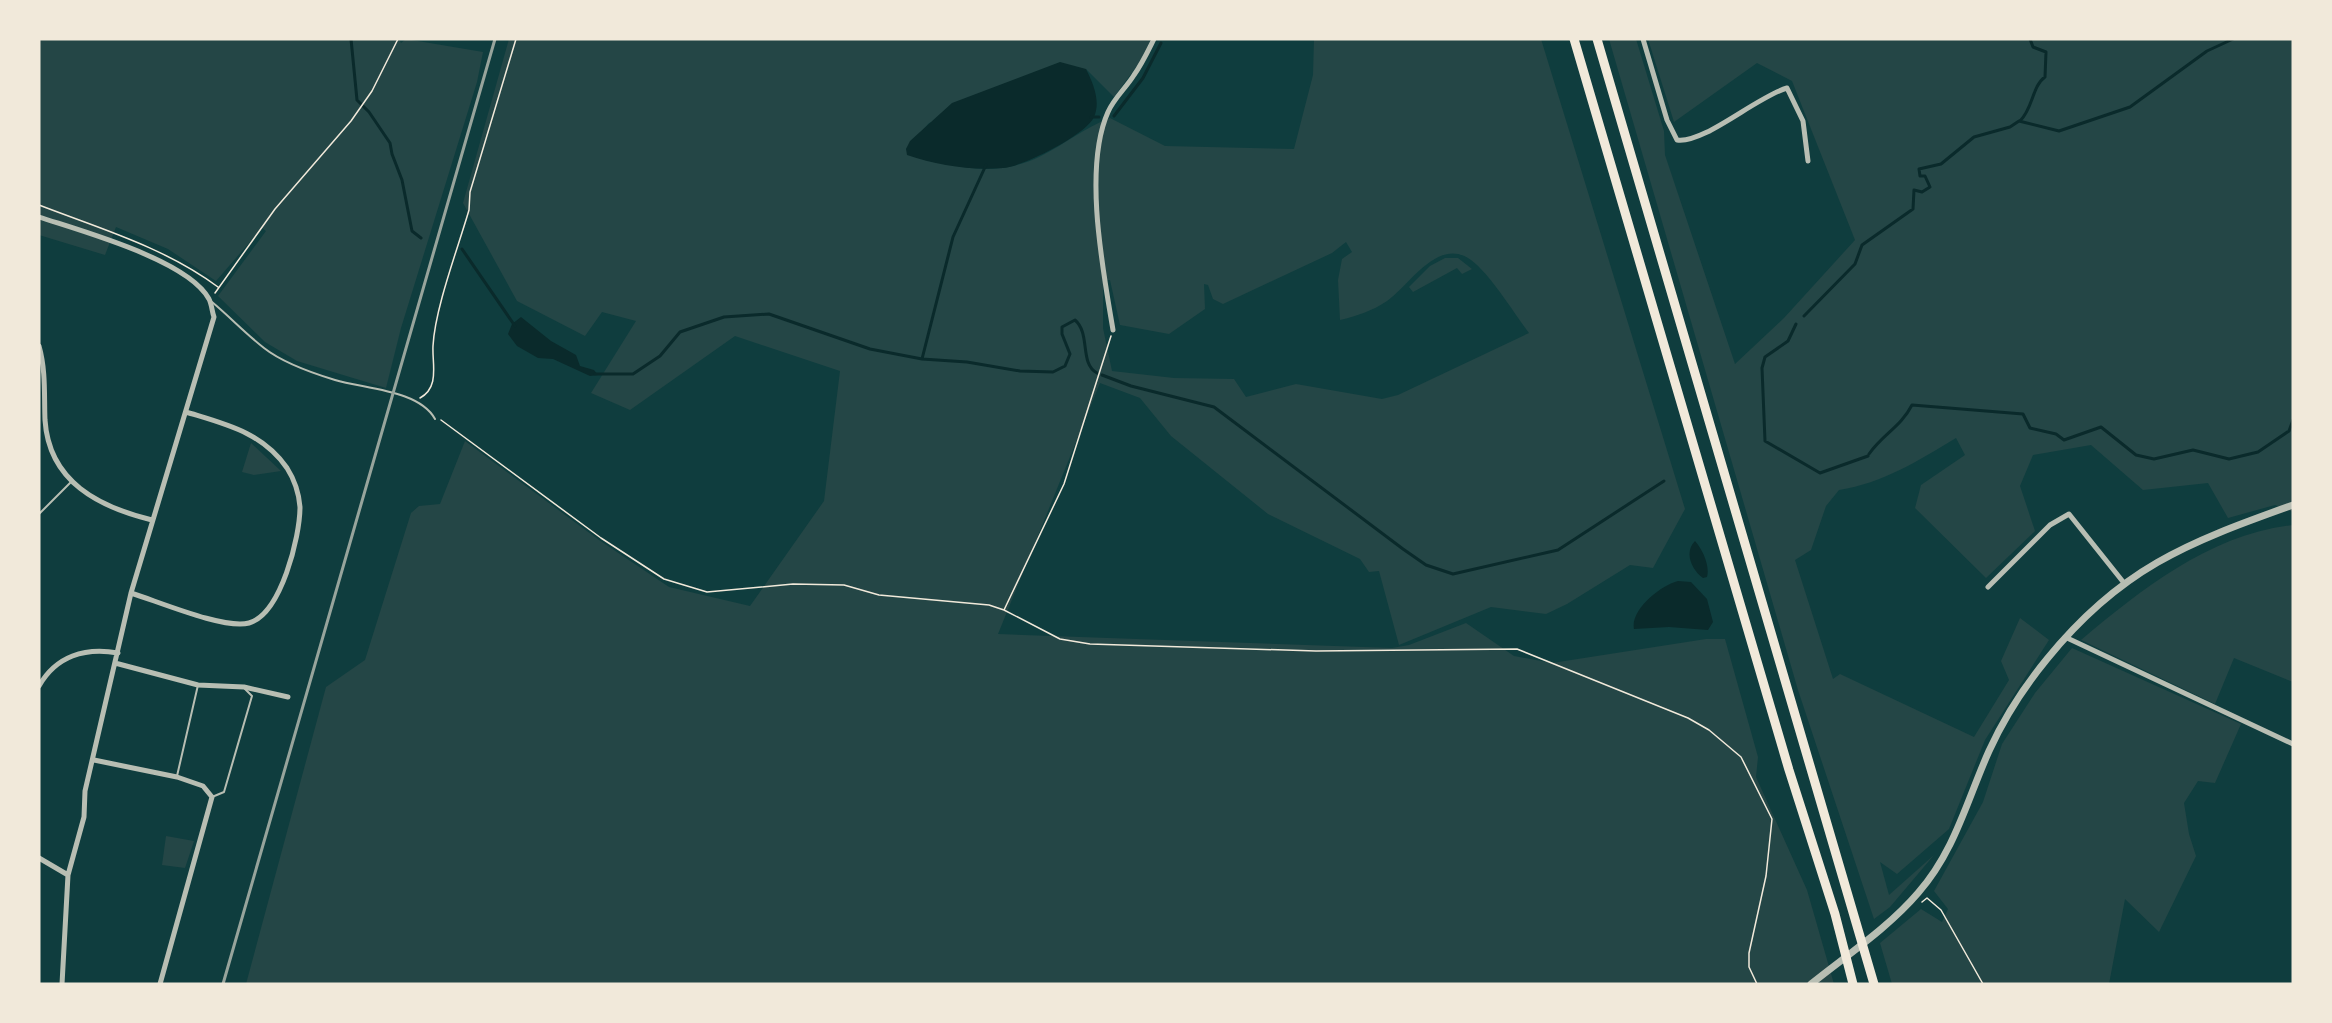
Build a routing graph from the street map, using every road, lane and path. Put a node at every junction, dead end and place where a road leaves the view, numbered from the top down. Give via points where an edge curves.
1 (398, 39) edge
2 (516, 39) edge
3 (1154, 39) edge
4 (1574, 39) edge
5 (1597, 39) edge
6 (1643, 39) edge
7 (1808, 161) dead end
8 (39, 216) edge
9 (219, 287) dead end
10 (210, 300) junction
11 (1113, 330) joint
12 (39, 346) edge
13 (42, 382) edge
14 (417, 399) junction
15 (429, 409) junction
16 (186, 412) junction
17 (435, 418) dead end
18 (72, 481) junction
19 (2293, 505) edge
20 (39, 514) edge
21 (152, 520) junction
22 (2124, 583) junction
23 (1988, 587) dead end
24 (130, 593) junction
25 (1004, 610) junction
26 (2065, 637) junction
27 (118, 653) junction
28 (115, 663) junction
29 (198, 685) junction
30 (39, 686) edge
31 (244, 687) junction
32 (288, 697) dead end
33 (2293, 744) edge
34 (94, 760) junction
35 (177, 777) junction
36 (212, 797) junction
37 (39, 858) edge
38 (68, 875) junction
39 (1927, 898) dead end
40 (62, 984) edge
41 (160, 984) edge
42 (1757, 984) edge
43 (1811, 984) edge
44 (1853, 984) edge
45 (1874, 984) edge
46 (1983, 984) edge

1 - 9 path via 368,97 323,157 275,209
2 - 14 path via 470,192 469,210 436,325 434,380 424,396
3 - 11 street via 1108,112 1096,165 1102,270
4 - 44 highway
5 - 45 highway
6 - 7 street via 1667,120 1677,140 1708,133 1743,109 1787,88 1803,121
8 - 10 street via 159,261 192,280
10 - 14 lane via 265,348 306,369
10 - 16 street via 214,318
11 - 25 path via 1064,484
12 - 13 street
13 - 18 street via 45,423 52,449
14 - 15 lane
15 - 17 lane
15 - 25 path via 522,480 664,579 707,592 793,584 844,585 879,595 957,601
16 - 21 street
16 - 24 street via 257,437 288,470 300,507 281,591 258,620 240,624
18 - 20 lane
18 - 21 street via 108,507
19 - 22 street via 2203,538
21 - 24 street
22 - 23 street via 2069,514 2050,525
22 - 26 street
24 - 27 street
25 - 42 path via 1060,639 1090,644 1316,651 1517,649 1688,718 1741,757 1772,819 1766,876 1749,953 1749,967
26 - 33 street
26 - 43 street via 2011,710 1989,751 1960,826 1918,893
27 - 28 street
27 - 30 street via 99,650 74,654 46,674
28 - 29 street
28 - 34 street
29 - 31 street
29 - 35 lane
31 - 32 street
31 - 36 lane via 252,696 224,792
34 - 35 street
34 - 38 street
35 - 36 street via 203,786
36 - 41 street
37 - 38 street
38 - 40 street
39 - 46 path via 1941,910

